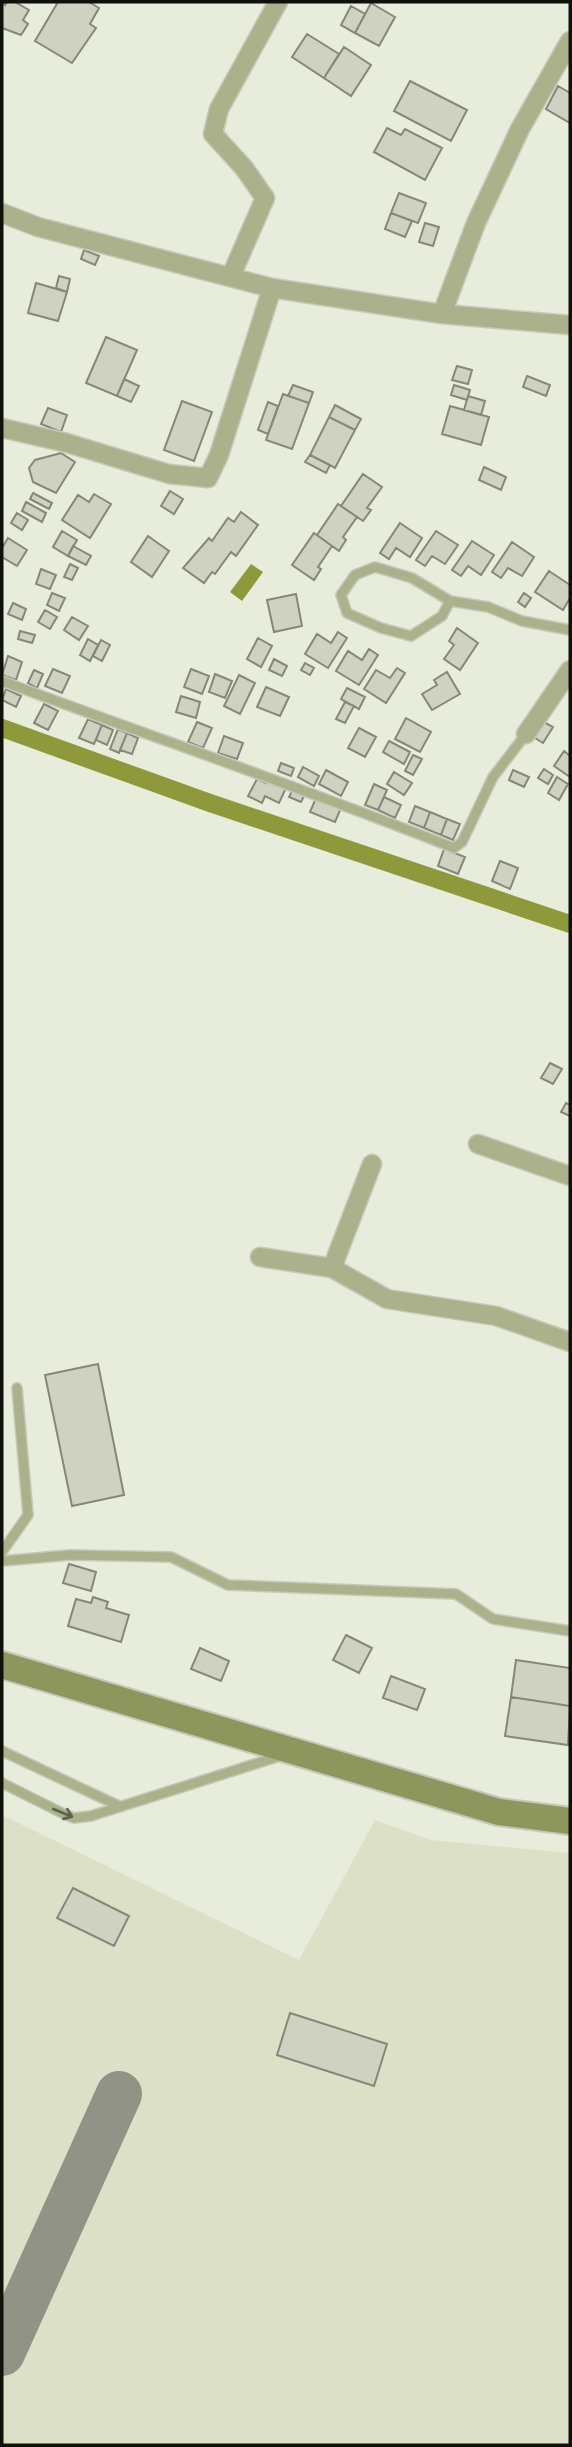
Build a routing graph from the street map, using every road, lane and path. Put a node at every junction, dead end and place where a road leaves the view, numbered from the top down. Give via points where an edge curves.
1 (278, 2) edge
2 (570, 41) edge
3 (2, 213) edge
4 (231, 276) junction
5 (272, 288) junction
6 (442, 314) junction
7 (570, 325) edge
8 (2, 428) edge
9 (450, 601) junction
10 (570, 630) edge
11 (570, 670) edge
12 (2, 681) edge
13 (526, 734) joint
14 (478, 1144) dead end
15 (372, 1164) dead end
16 (570, 1176) edge
17 (260, 1257) dead end
18 (332, 1268) junction
19 (570, 1342) edge
20 (17, 1388) dead end
21 (2, 1552) edge
22 (2, 1561) edge
23 (570, 1631) edge
24 (2, 1665) edge
25 (2, 1751) edge
26 (297, 1751) junction
27 (2, 1783) edge
28 (119, 1807) junction
29 (570, 1821) edge

1 - 4 street via 219,109 213,134 265,198
2 - 6 street via 520,129 476,223
3 - 4 street via 38,227
4 - 5 street
5 - 6 street
5 - 8 street via 208,478 169,474
6 - 7 street
9 - 9 lane via 412,578 375,567 355,575 341,595 347,613 411,636 442,616
9 - 10 lane
11 - 13 street
12 - 13 lane via 257,771 454,848 462,842 493,777
14 - 16 street
15 - 18 street
17 - 18 street
18 - 19 street via 387,1298 496,1316
20 - 21 lane via 28,1515
22 - 23 lane via 70,1555 171,1557 228,1585 456,1594 493,1619
24 - 26 main road
25 - 28 lane
26 - 28 lane
26 - 29 main road via 499,1812
27 -> 28 lane via 74,1818

